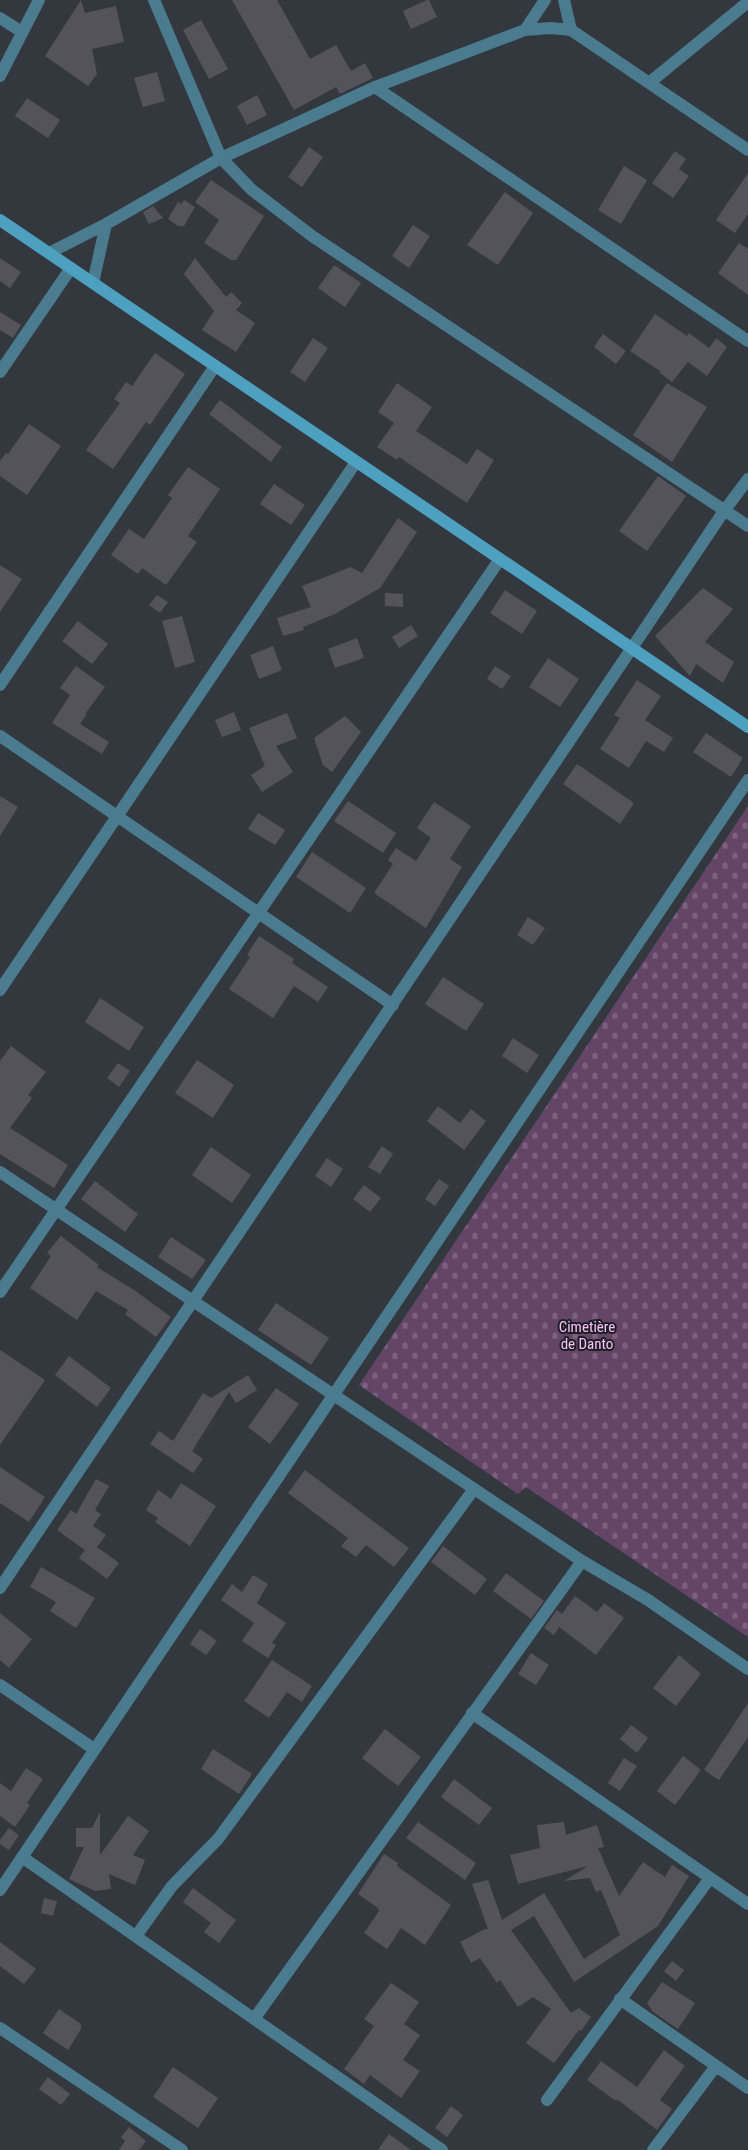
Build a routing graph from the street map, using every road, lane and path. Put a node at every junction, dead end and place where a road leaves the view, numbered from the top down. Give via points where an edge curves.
1 (39, 0) edge
2 (154, 0) edge
3 (545, 0) edge
4 (564, 0) edge
5 (748, 2) edge
6 (0, 18) edge
7 (525, 30) junction
8 (571, 30) junction
9 (22, 32) junction
10 (0, 76) edge
11 (648, 82) junction
12 (375, 87) junction
13 (748, 150) edge
14 (221, 158) junction
15 (0, 220) edge
16 (106, 224) junction
17 (49, 253) junction
18 (71, 268) junction
19 (93, 283) junction
20 (748, 341) edge
21 (215, 366) junction
22 (0, 372) edge
23 (356, 462) junction
24 (748, 479) edge
25 (724, 511) junction
26 (748, 526) edge
27 (500, 559) junction
28 (632, 649) junction
29 (0, 685) edge
30 (748, 726) edge
31 (0, 736) edge
32 (748, 780) edge
33 (117, 817) junction
34 (258, 913) junction
35 (0, 990) edge
36 (393, 1005) junction
37 (0, 1172) edge
38 (56, 1209) junction
39 (0, 1292) edge
40 (194, 1301) junction
41 (334, 1395) junction
42 (474, 1489) junction
43 (582, 1561) junction
44 (0, 1588) edge
45 (748, 1669) edge
46 (0, 1685) edge
47 (472, 1713) junction
48 (94, 1749) junction
49 (22, 1857) junction
50 (710, 1878) junction
51 (0, 1890) edge
52 (748, 1904) edge
53 (136, 1936) junction
54 (620, 1999) junction
55 (254, 2019) junction
56 (0, 2028) edge
57 (716, 2066) junction
58 (748, 2088) edge
59 (546, 2100) dead end
60 (182, 2150) edge
61 (442, 2150) edge
62 (653, 2150) edge

1 - 9 street
2 - 14 street
3 - 7 street
4 - 8 street
5 - 11 street
6 - 9 street
7 - 8 street
7 - 12 street
8 - 11 street
9 - 10 street
11 - 13 street
12 - 14 street
12 - 20 street
14 - 16 street
14 - 25 street via 252,190 312,236
15 - 17 street
16 - 17 street
16 - 19 street
17 - 18 street
18 - 19 street
18 - 22 street
19 - 21 street
21 - 23 street
21 - 29 street
23 - 27 street
23 - 33 street
24 - 25 street
25 - 26 street
25 - 28 street
27 - 28 street
27 - 34 street
28 - 30 street
28 - 36 street
31 - 33 street
32 - 41 street
33 - 34 street
33 - 35 street
34 - 36 street
34 - 38 street
36 - 40 street
37 - 38 street
38 - 39 street
38 - 40 street
40 - 41 street
40 - 44 street
41 - 42 street
41 - 48 street
42 - 43 street
42 - 53 street via 218,1839 172,1886
43 - 45 street via 648,1600
43 - 47 street
46 - 48 street
47 - 50 street
47 - 55 street
48 - 49 street
49 - 51 street
49 - 53 street
50 - 52 street
50 - 54 street
53 - 55 street
54 - 57 street
54 - 59 street
55 - 61 street
56 - 60 street
57 - 58 street
57 - 62 street

